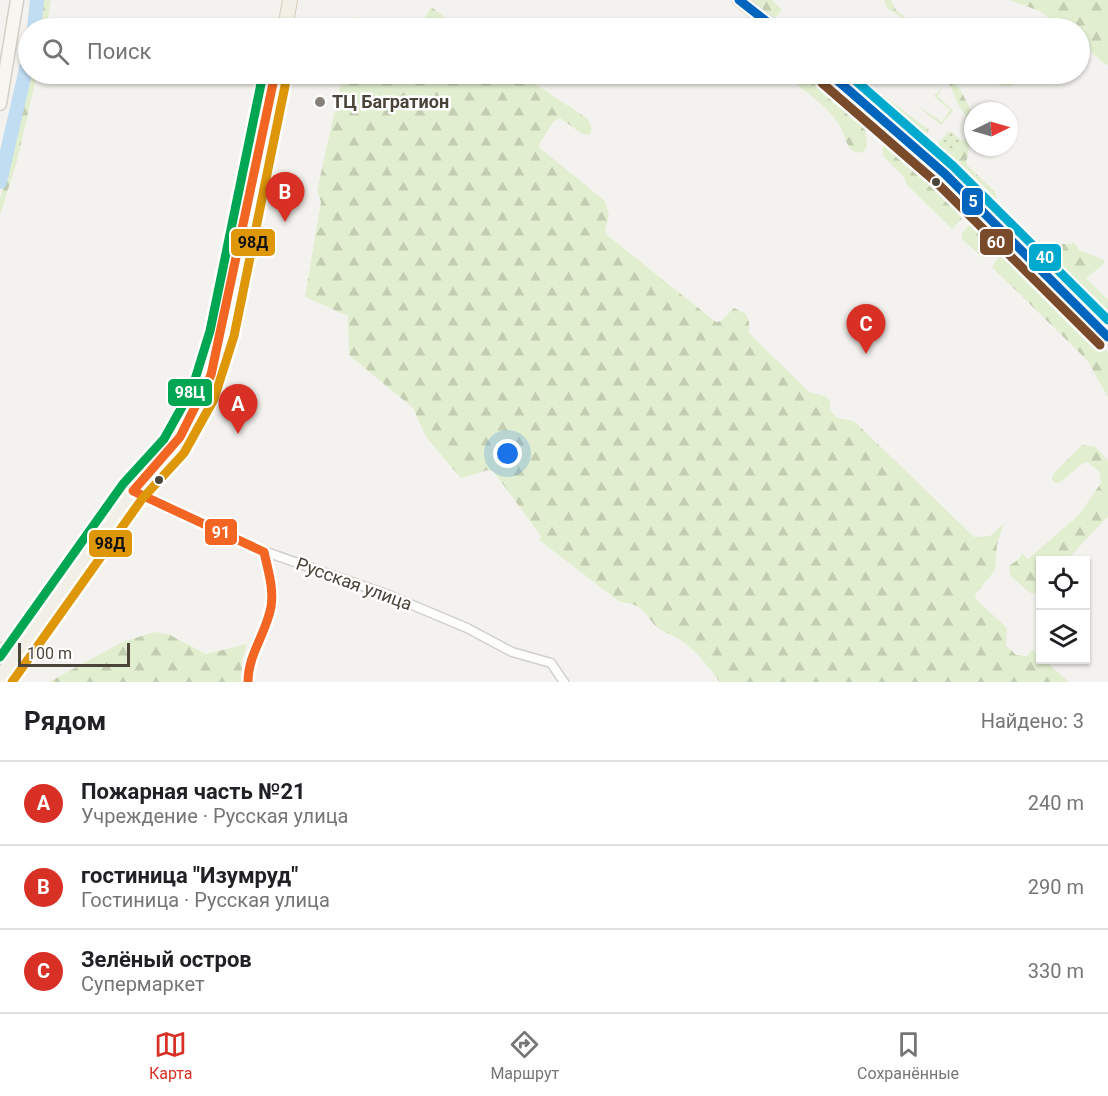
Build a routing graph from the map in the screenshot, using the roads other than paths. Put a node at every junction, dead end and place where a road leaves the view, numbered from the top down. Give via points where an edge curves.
1 (17, 0) edge
2 (290, 0) edge
3 (739, 0) edge
4 (287, 18) edge
5 (762, 18) edge
6 (273, 84) edge
7 (842, 84) edge
8 (0, 104) edge
9 (1108, 337) edge
10 (133, 491) junction
11 (264, 552) junction
12 (26, 640) junction
13 (0, 651) edge
14 (0, 678) edge
15 (248, 682) edge
16 (564, 682) edge

1 - 8 main road
2 - 4 main road
3 - 5 main road
6 - 10 main road via 211,375 180,437
7 - 9 main road via 945,174
10 - 11 street, Русская улица
10 - 12 main road
11 - 15 street via 271,608 249,659
11 - 16 street, Русская улица via 391,596 512,652 551,663
12 - 13 main road
12 - 14 main road

